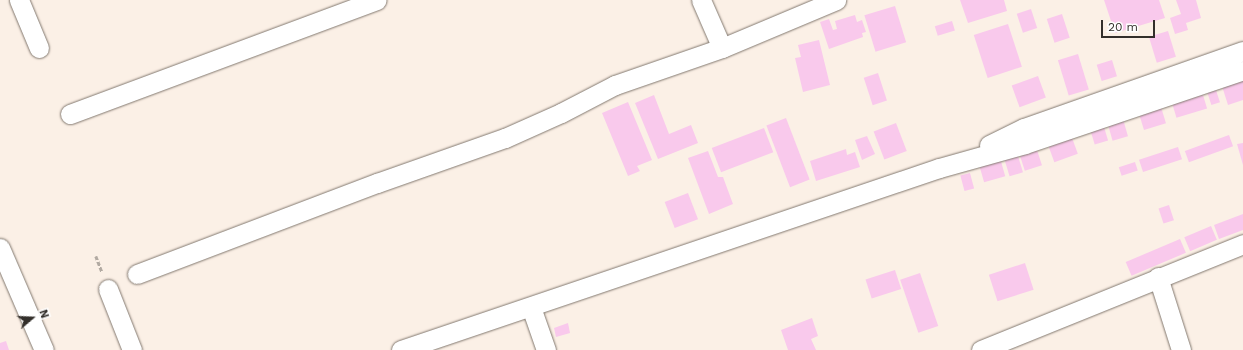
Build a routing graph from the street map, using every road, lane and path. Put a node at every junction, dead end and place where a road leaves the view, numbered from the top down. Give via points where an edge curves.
1 (19, 0) edge
2 (376, 0) edge
3 (701, 0) edge
4 (836, 0) edge
5 (39, 48) dead end
6 (722, 48) junction
7 (1243, 51) edge
8 (1243, 70) edge
9 (70, 114) dead end
10 (939, 168) junction
11 (1243, 244) edge
12 (0, 248) edge
13 (137, 274) dead end
14 (1158, 277) junction
15 (108, 289) dead end
16 (531, 307) junction
17 (44, 350) edge
18 (132, 350) edge
19 (401, 350) edge
20 (546, 350) edge
21 (981, 350) edge
22 (1181, 350) edge

1 - 5 street
2 - 9 street
3 - 6 street
4 - 6 street
6 - 13 street via 614,85 561,113 505,138 377,183
7 - 10 street via 1024,128
8 - 10 street via 1025,144
10 - 16 street
11 - 14 street
12 - 17 street
14 - 21 street
14 - 22 street
15 - 18 street
16 - 19 street
16 - 20 street

